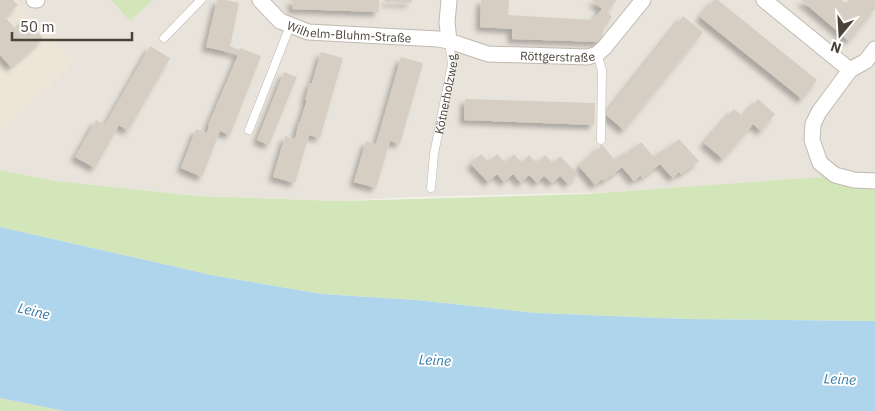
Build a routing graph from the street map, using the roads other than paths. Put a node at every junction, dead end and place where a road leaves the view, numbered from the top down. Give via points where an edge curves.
1 (201, 0) edge
2 (260, 0) edge
3 (448, 0) edge
4 (643, 0) edge
5 (764, 0) edge
6 (290, 26) junction
7 (164, 38) dead end
8 (449, 41) junction
9 (875, 49) edge
10 (597, 54) junction
11 (850, 70) junction
12 (249, 130) dead end
13 (601, 140) dead end
14 (875, 181) edge
15 (431, 188) dead end

1 - 7 lane
2 - 6 street, Wilhelm-Bluhm-Straße via 280,21
3 - 8 street, Kötnerholzweg
4 - 10 street, Röttgerstraße
5 - 11 street
6 - 8 street, Wilhelm-Bluhm-Straße via 308,32
6 - 12 lane
8 - 10 street, Röttgerstraße via 488,54 572,58
8 - 15 lane, Kötnerholzweg via 452,64 434,154
9 - 11 street via 866,61
10 - 13 lane via 602,70
11 - 14 street via 815,118 812,140 820,163 835,175

